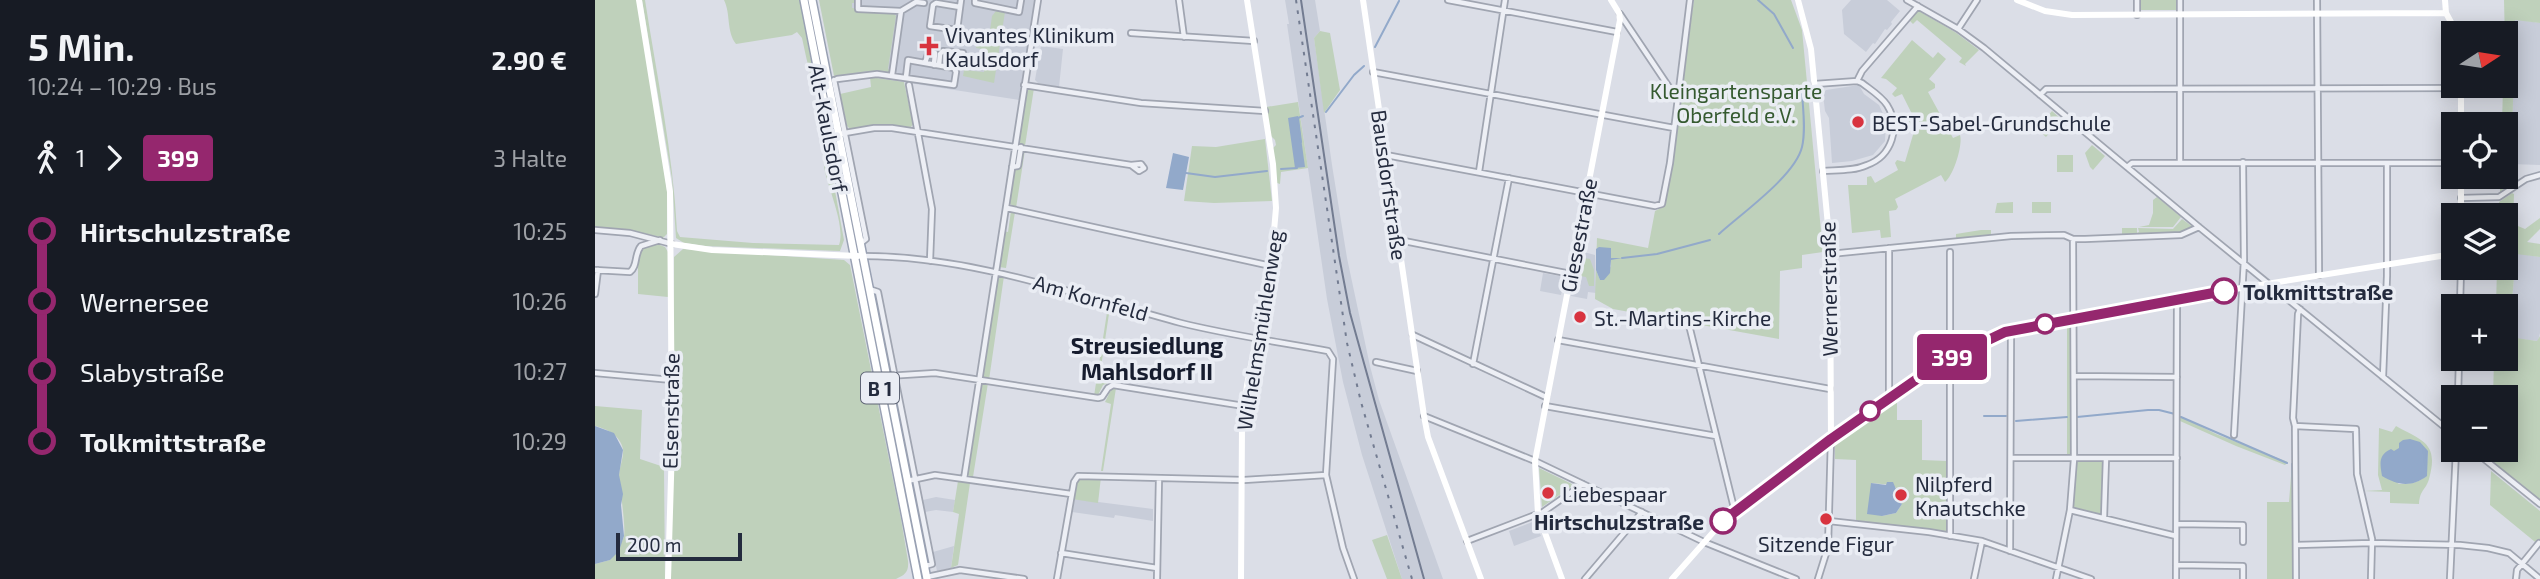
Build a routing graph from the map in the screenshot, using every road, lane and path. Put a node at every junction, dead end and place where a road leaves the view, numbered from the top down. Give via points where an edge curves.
1 (639, 0) edge
2 (804, 0) edge
3 (812, 0) edge
4 (859, 0) edge
5 (961, 0) edge
6 (975, 0) edge
7 (1021, 0) edge
8 (1038, 0) edge
9 (1179, 0) edge
10 (1247, 0) edge
11 (1363, 0) edge
12 (1448, 0) edge
13 (1505, 0) edge
14 (1611, 0) edge
15 (1690, 0) edge
16 (1798, 0) edge
17 (1907, 0) edge
18 (1976, 0) edge
19 (2017, 0) edge
20 (2137, 0) edge
21 (2180, 0) edge
22 (2317, 0) edge
23 (2445, 0) edge
24 (1000, 3) edge
25 (933, 5) junction
26 (1918, 6) junction
27 (960, 7) junction
28 (1504, 10) junction
29 (901, 11) junction
30 (1619, 13) junction
31 (2446, 13) junction
32 (2317, 14) junction
33 (2137, 15) junction
34 (2180, 15) junction
35 (2450, 21) edge
36 (1958, 29) junction
37 (1617, 32) junction
38 (1131, 33) dead end
39 (1184, 37) junction
40 (1254, 41) junction
41 (963, 53) dead end
42 (925, 63) junction
43 (936, 65) junction
44 (1373, 72) junction
45 (892, 75) junction
46 (906, 78) junction
47 (1857, 81) junction
48 (909, 85) dead end
49 (1024, 85) junction
50 (1815, 85) junction
51 (2441, 87) edge
52 (2180, 88) junction
53 (2318, 88) junction
54 (1678, 93) junction
55 (1491, 94) junction
56 (2040, 95) junction
57 (1265, 111) junction
58 (1601, 115) junction
59 (1674, 128) junction
60 (917, 131) junction
61 (842, 134) junction
62 (1017, 147) junction
63 (1385, 155) junction
64 (2243, 162) junction
65 (2318, 162) junction
66 (2180, 163) junction
67 (2387, 163) junction
68 (2441, 163) edge
69 (1131, 165) dead end
70 (2127, 167) junction
71 (1823, 171) junction
72 (1479, 173) junction
73 (2540, 175) edge
74 (1509, 178) junction
75 (2461, 189) edge
76 (1587, 193) junction
77 (2461, 198) junction
78 (2461, 203) edge
79 (1007, 208) junction
80 (2199, 227) junction
81 (595, 230) edge
82 (2073, 239) junction
83 (660, 240) junction
84 (1398, 240) junction
85 (672, 244) junction
86 (1889, 248) junction
87 (1950, 252) dead end
88 (1830, 254) junction
89 (853, 256) junction
90 (863, 256) junction
91 (2441, 256) edge
92 (1493, 259) junction
93 (930, 261) junction
94 (2243, 264) junction
95 (2387, 264) junction
96 (1271, 266) junction
97 (597, 270) edge
98 (997, 271) junction
99 (1570, 274) junction
100 (2319, 275) junction
101 (2268, 284) junction
102 (2241, 288) junction
103 (595, 294) edge
104 (2177, 300) junction
105 (2301, 309) junction
106 (2073, 319) junction
107 (1689, 326) dead end
108 (2010, 330) junction
109 (1412, 335) junction
110 (1257, 338) junction
111 (1558, 339) junction
112 (1950, 358) junction
113 (1376, 362) dead end
114 (1473, 364) junction
115 (1699, 365) junction
116 (1417, 371) junction
117 (595, 373) edge
118 (891, 376) junction
119 (2074, 376) junction
120 (2177, 377) junction
121 (2383, 377) junction
122 (672, 380) junction
123 (979, 380) junction
124 (1830, 388) junction
125 (1892, 396) junction
126 (1546, 397) junction
127 (1545, 406) junction
128 (1244, 407) junction
129 (1424, 416) junction
130 (2441, 424) edge
131 (2295, 426) junction
132 (2234, 435) dead end
133 (1716, 436) junction
134 (1831, 439) junction
135 (2011, 458) junction
136 (2106, 458) junction
137 (2177, 458) junction
138 (2074, 459) junction
139 (1535, 461) junction
140 (2455, 462) edge
141 (2488, 462) edge
142 (1326, 475) junction
143 (1159, 478) junction
144 (964, 479) junction
145 (911, 480) junction
146 (1241, 480) junction
147 (1583, 484) junction
148 (1071, 494) junction
149 (2540, 504) edge
150 (1737, 510) junction
151 (2070, 510) junction
152 (1642, 512) junction
153 (1538, 514) junction
154 (2104, 518) junction
155 (1829, 521) junction
156 (2177, 524) junction
157 (1950, 536) junction
158 (2176, 536) junction
159 (1467, 541) junction
160 (1982, 541) junction
161 (1704, 542) junction
162 (2243, 542) dead end
163 (2372, 543) junction
164 (2539, 543) edge
165 (2297, 545) junction
166 (2452, 545) junction
167 (2010, 551) junction
168 (1061, 553) junction
169 (2522, 564) junction
170 (2176, 565) junction
171 (2060, 567) junction
172 (1157, 568) junction
173 (668, 579) edge
174 (924, 579) edge
175 (1024, 579) edge
176 (1057, 579) edge
177 (1157, 579) edge
178 (1241, 579) edge
179 (1354, 579) edge
180 (1482, 579) edge
181 (1562, 579) edge
182 (1585, 579) edge
183 (1672, 579) edge
184 (1797, 579) edge
185 (1818, 579) edge
186 (1974, 579) edge
187 (2056, 579) edge
188 (2091, 579) edge
189 (2176, 579) edge
190 (2243, 579) edge
191 (2297, 579) edge
192 (2371, 579) edge
193 (2450, 579) edge
194 (2516, 579) edge
195 (2540, 579) edge

1 - 85 street, Elsenstraße via 668,176
2 - 89 main road, Alt-Kaulsdorf / B 1
3 - 61 main road, Alt-Kaulsdorf / B 1
4 - 29 street via 858,9
5 - 27 street
6 - 24 street
7 - 24 street via 1019,12 999,9
8 - 49 street
9 - 39 street
10 - 40 street, Wilhelmsmühlenweg
11 - 44 street, Bausdorfstraße
12 - 28 street
13 - 28 street
14 - 30 street
15 - 54 street
16 - 50 street, Wernerstraße via 1808,32
17 - 26 street
18 - 36 street
19 - 33 street via 2063,15
20 - 33 street
21 - 34 street
22 - 32 street
23 - 31 street
25 - 27 street
25 - 27 street via 930,26 957,30
25 - 29 street via 916,2
26 - 36 street
26 - 47 street
28 - 37 street
28 - 55 street
29 - 45 street
30 - 37 street, Giesestraße
30 - 54 street via 1673,93
31 - 32 street
31 - 35 street
32 - 34 street
32 - 53 street
33 - 34 street
34 - 52 street
36 - 56 street
37 - 58 street, Giesestraße
38 - 39 street
39 - 40 street
40 - 57 street, Wilhelmsmühlenweg
41 - 43 street via 943,51
42 - 43 street
42 - 43 street via 932,50
42 - 46 street via 908,60
43 - 46 street via 954,68 954,85
44 - 55 street
44 - 63 street, Bausdorfstraße
45 - 46 street
45 - 61 street, Alt-Kaulsdorf via 836,80
47 - 50 street
47 - 71 street via 1887,105 1894,126 1890,147 1866,166
48 - 60 street
49 - 57 street via 1141,103
49 - 62 street
50 - 71 street, Wernerstraße
51 - 53 street
52 - 53 street
52 - 56 street via 2046,89
52 - 66 street
53 - 65 street
54 - 59 street
55 - 58 street
55 - 72 street
56 - 70 street
57 - 96 street, Wilhelmsmühlenweg via 1276,194
58 - 59 street
58 - 76 street, Giesestraße
59 - 76 street via 1662,204
60 - 61 street via 874,128
60 - 62 street
60 - 93 street via 932,209
61 - 90 main road, Alt-Kaulsdorf / B 1
62 - 69 street
62 - 79 street
63 - 72 street
63 - 84 street, Bausdorfstraße
64 - 65 street
64 - 66 street
64 - 94 street
65 - 67 street
65 - 100 street
66 - 70 street via 2131,163
67 - 68 street
67 - 95 street
70 - 80 street
71 - 88 street, Wernerstraße
72 - 74 street
73 - 77 street via 2526,178 2499,197
74 - 76 street
74 - 92 street
75 - 77 street
76 - 99 street, Giesestraße
77 - 78 street
79 - 96 street
79 - 98 street
80 - 82 street via 2181,235
80 - 94 street
81 - 83 street
82 - 86 street via 2064,234 2011,236
82 - 106 street
83 - 85 street
83 - 97 street via 641,246 630,272
84 - 92 street
84 - 109 street, Bausdorfstraße
85 - 89 street, Am Kornfeld
85 - 122 street, Elsenstraße
86 - 88 street
86 - 125 street
87 - 112 street
88 - 124 street, Wernerstraße
89 - 90 street, Am Kornfeld
89 - 174 main road, B 1
90 - 93 street, Am Kornfeld
90 - 118 main road, B 1
91 - 95 street
92 - 99 street
92 - 114 street
93 - 98 street, Am Kornfeld
94 - 101 street
94 - 102 street
95 - 100 street
95 - 121 street
96 - 110 street, Wilhelmsmühlenweg
97 - 103 street
98 - 110 street, Am Kornfeld via 1187,324
98 - 123 street
99 - 111 street, Giesestraße
100 - 101 street
101 - 102 street
101 - 105 street
102 - 104 street
102 - 132 street
104 - 106 street
104 - 120 street
105 - 121 street
105 - 131 street
106 - 108 street
106 - 119 street
107 - 115 street
108 - 112 street
108 - 135 street
109 - 114 street
109 - 116 street, Bausdorfstraße
110 - 128 street, Wilhelmsmühlenweg
110 - 142 street, Am Kornfeld via 1328,351 1333,359
111 - 115 street
111 - 126 street, Giesestraße
112 - 125 street
112 - 157 street
113 - 116 street
114 - 126 street
115 - 124 street
115 - 133 street
116 - 129 street, Bausdorfstraße
117 - 122 street
118 - 123 street via 935,373
118 - 145 main road, B 1
119 - 120 street
119 - 138 street
120 - 137 street
121 - 130 street
122 - 173 street, Elsenstraße
123 - 128 street via 1098,398 1113,386
123 - 144 street
124 - 134 street, Wernerstraße
125 - 134 street
126 - 127 street, Giesestraße
127 - 133 street
127 - 139 street, Giesestraße
128 - 146 street, Wilhelmsmühlenweg
129 - 139 street
129 - 159 street, Bausdorfstraße
131 - 163 street via 2356,429 2357,474
131 - 165 street
133 - 150 street
134 - 150 street
134 - 155 street, Wernerstraße
135 - 138 street
135 - 167 street
136 - 137 street
136 - 138 street
136 - 154 street
137 - 156 street
138 - 151 street
139 - 147 street
139 - 153 street, Giesestraße
140 - 166 street
141 - 149 street
142 - 146 street
142 - 179 street
143 - 146 street
143 - 148 street via 1081,475 1075,478
143 - 172 street
144 - 145 street via 935,475
144 - 148 street
145 - 174 main road, B 1
146 - 178 street, Wilhelmsmühlenweg
147 - 152 street
147 - 153 street
148 - 168 street
150 - 161 street
151 - 154 street
151 - 171 street
152 - 161 street
152 - 182 street
153 - 159 street
153 - 181 street, Giesestraße
154 - 158 street
155 - 157 street
155 - 185 street, Wernerstraße via 1828,547
156 - 158 street
156 - 162 street via 2243,525
157 - 160 street
158 - 170 street
159 - 180 street, Bausdorfstraße
160 - 167 street
160 - 186 street
161 - 183 street
161 - 184 street
163 - 165 street
163 - 166 street
163 - 192 street
164 - 169 street
165 - 191 street
166 - 169 street via 2505,552
166 - 193 street
167 - 171 street
168 - 172 street
168 - 176 street
169 - 194 street
169 - 195 street
170 - 189 street
170 - 190 street via 2243,566
171 - 187 street
171 - 188 street
172 - 177 street
174 - 175 street via 960,570

